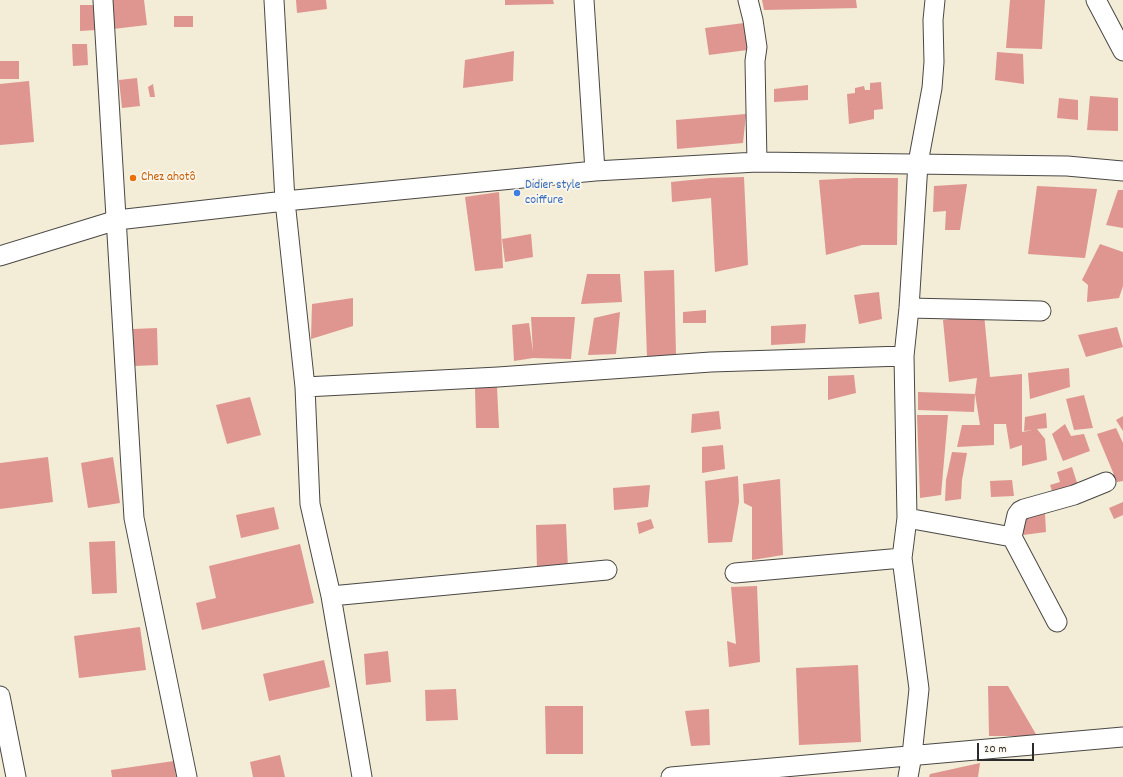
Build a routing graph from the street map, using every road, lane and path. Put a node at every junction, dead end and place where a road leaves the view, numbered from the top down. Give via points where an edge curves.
1 (104, 0) edge
2 (274, 0) edge
3 (584, 0) edge
4 (748, 0) edge
5 (935, 0) edge
6 (1096, 0) edge
7 (1123, 51) edge
8 (757, 162) junction
9 (918, 163) junction
10 (595, 170) junction
11 (1123, 171) edge
12 (285, 201) junction
13 (117, 220) junction
14 (0, 256) edge
15 (909, 308) junction
16 (1041, 311) dead end
17 (904, 356) junction
18 (305, 387) junction
19 (1106, 482) dead end
20 (907, 518) junction
21 (1012, 537) junction
22 (902, 558) junction
23 (607, 570) dead end
24 (735, 573) dead end
25 (331, 596) junction
26 (1057, 622) dead end
27 (0, 696) edge
28 (1123, 737) edge
29 (912, 756) junction
30 (16, 777) edge
31 (187, 777) edge
32 (362, 777) edge
33 (671, 777) edge
34 (908, 777) edge

1 - 13 street
2 - 12 street
3 - 10 street
4 - 8 street via 756,47
5 - 9 street via 932,88
6 - 7 street
8 - 9 street
8 - 10 street
9 - 11 street via 1067,166
9 - 15 street
10 - 12 street
12 - 13 street
12 - 18 street
13 - 14 street
13 - 31 street via 134,518
15 - 16 street
15 - 17 street
17 - 18 street via 711,362
17 - 20 street
18 - 25 street via 310,504
19 - 21 street via 1074,495 1020,511
20 - 21 street
20 - 22 street
21 - 26 street
22 - 24 street
22 - 29 street via 919,688
23 - 25 street
25 - 32 street
27 - 30 street
28 - 29 street
29 - 33 street
29 - 34 street

